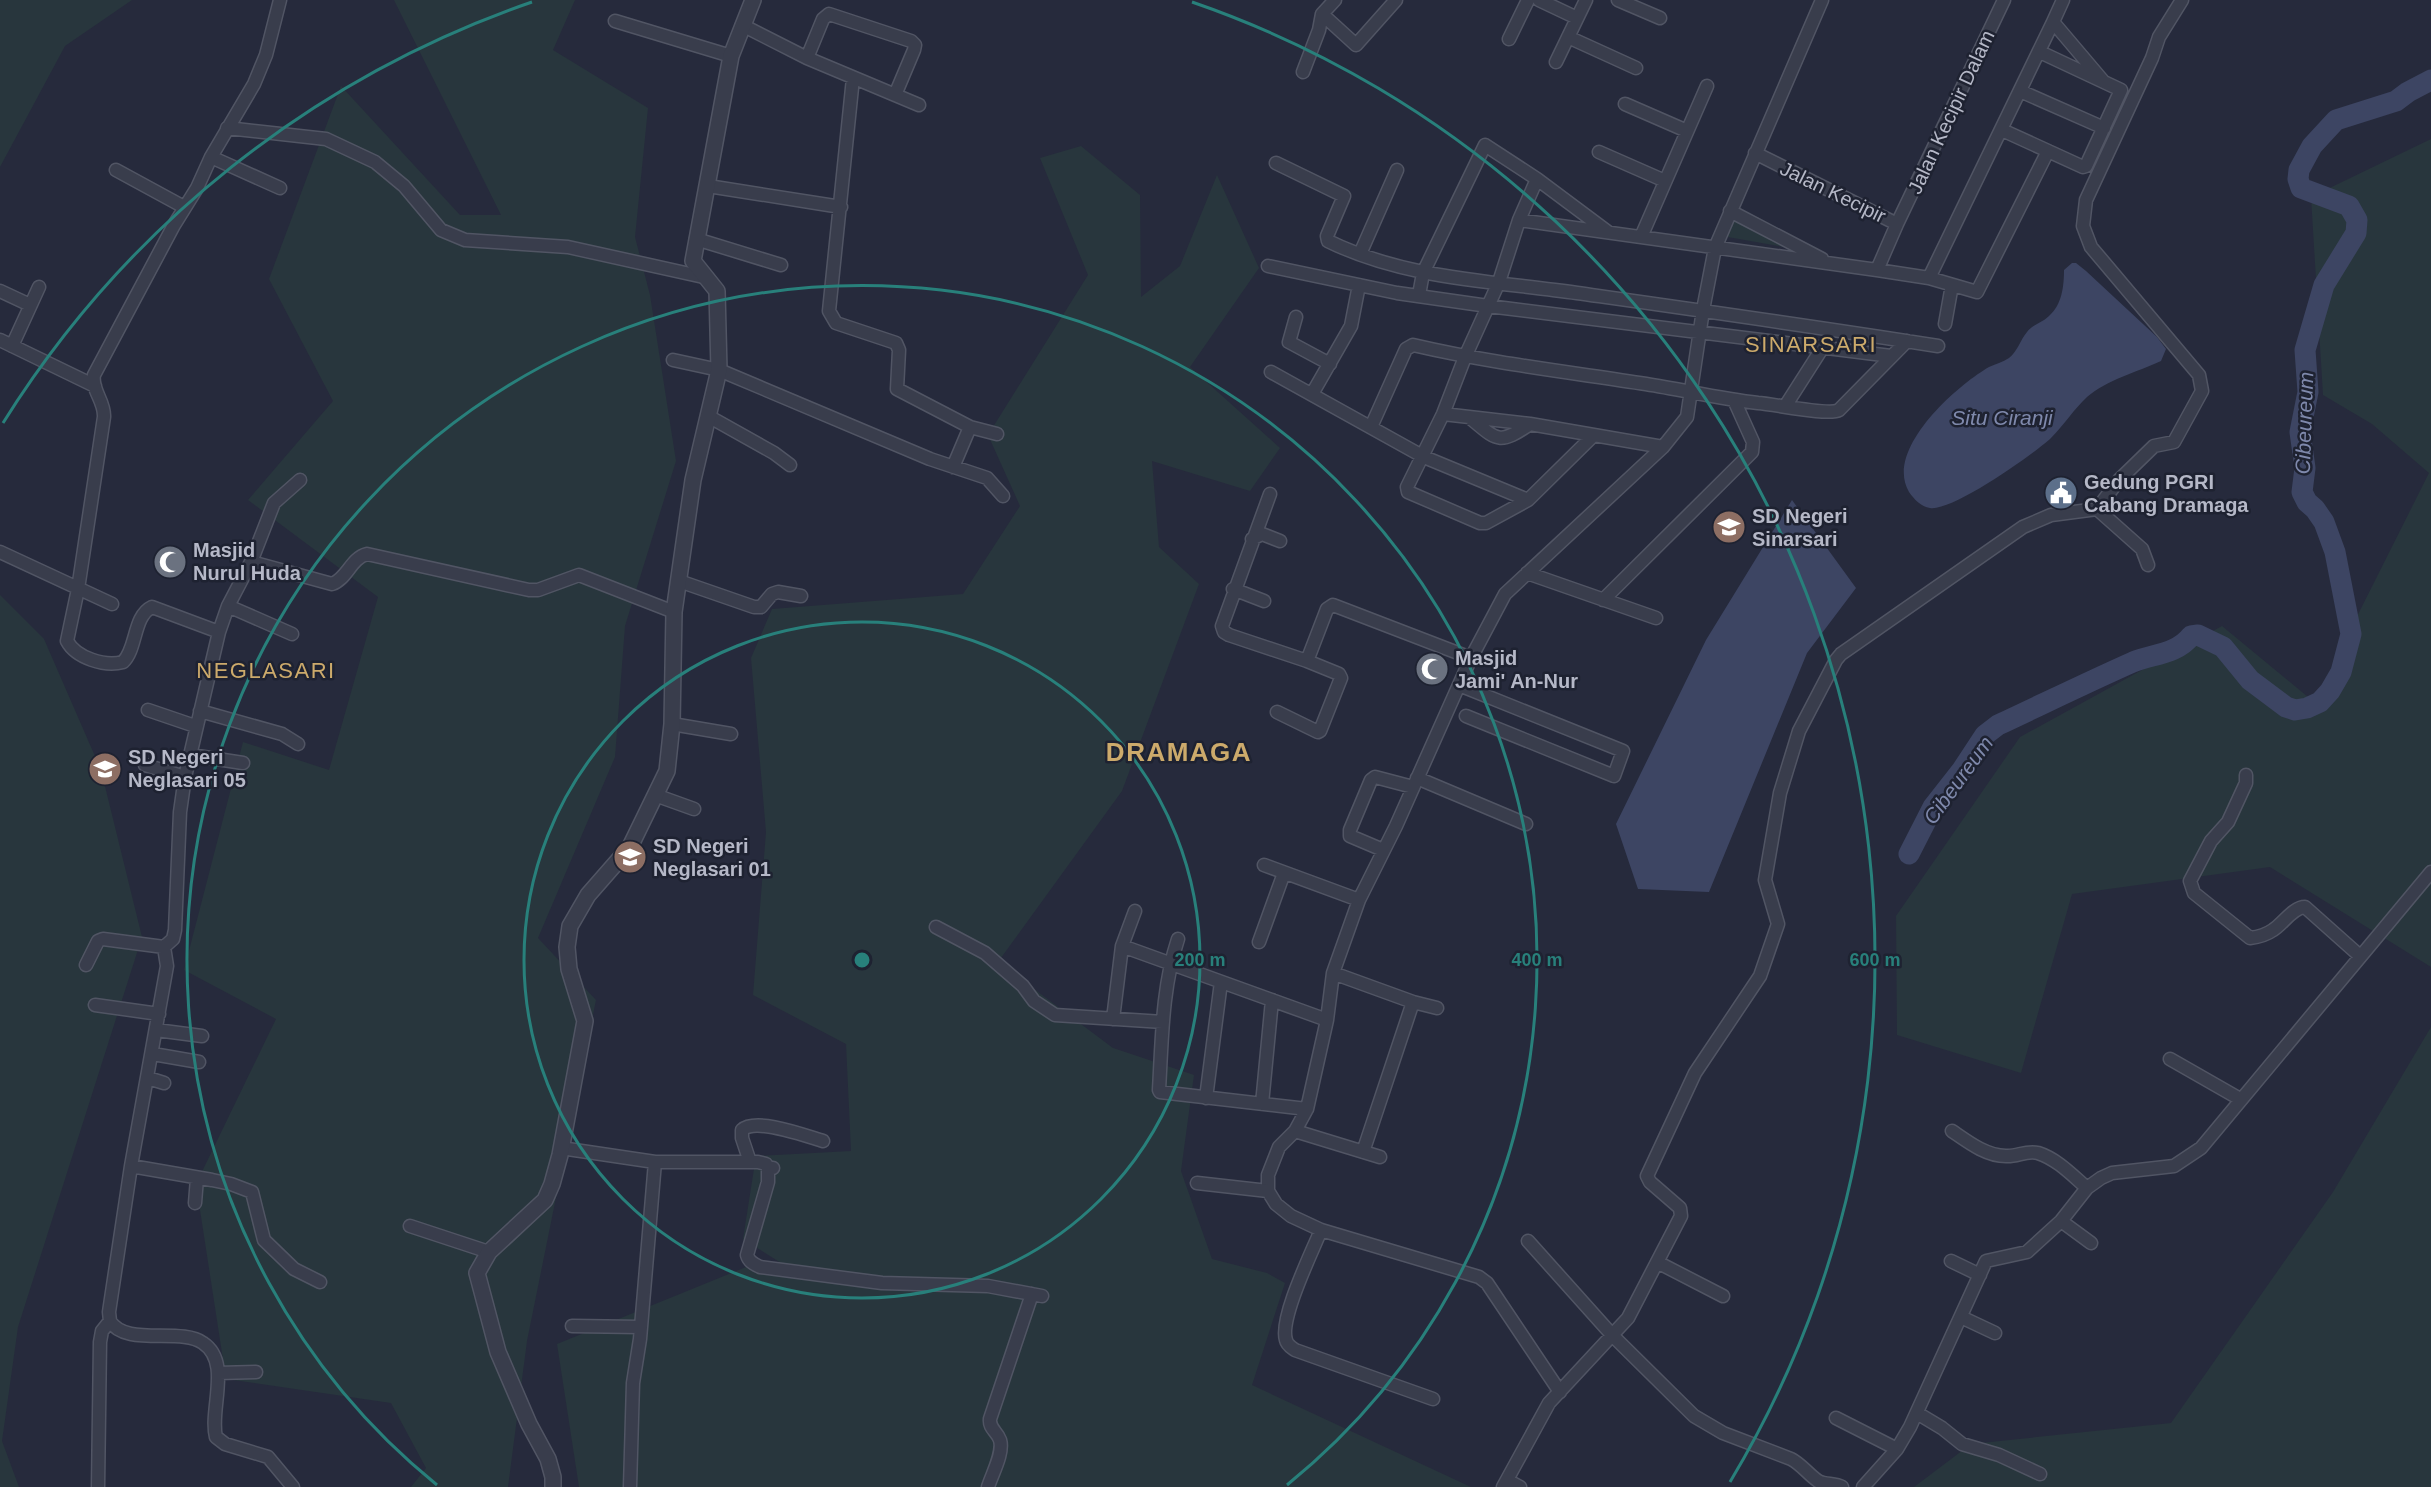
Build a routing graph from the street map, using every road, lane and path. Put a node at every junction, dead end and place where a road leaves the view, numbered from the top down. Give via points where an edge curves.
1 (280, 0) edge
2 (753, 0) edge
3 (1335, 0) edge
4 (1396, 0) edge
5 (1528, 0) edge
6 (1539, 0) edge
7 (1586, 0) edge
8 (1618, 0) edge
9 (1822, 0) edge
10 (2004, 0) edge
11 (2063, 0) edge
12 (2182, 0) edge
13 (1322, 14) junction
14 (1577, 18) junction
15 (1660, 18) dead end
16 (615, 21) dead end
17 (2054, 22) junction
18 (742, 25) junction
19 (1568, 37) junction
20 (1509, 39) dead end
21 (2040, 52) junction
22 (731, 56) junction
23 (807, 58) junction
24 (1556, 62) dead end
25 (1636, 68) dead end
26 (1303, 72) dead end
27 (854, 78) junction
28 (2103, 81) junction
29 (1707, 86) dead end
30 (2020, 91) junction
31 (895, 95) junction
32 (1625, 104) dead end
33 (919, 105) dead end
34 (227, 128) junction
35 (2104, 128) junction
36 (2002, 130) junction
37 (1687, 131) junction
38 (2048, 151) junction
39 (1599, 152) dead end
40 (1755, 153) junction
41 (211, 157) junction
42 (1276, 163) dead end
43 (116, 170) dead end
44 (1397, 170) dead end
45 (1537, 179) junction
46 (1665, 181) junction
47 (708, 186) junction
48 (280, 188) dead end
49 (184, 207) junction
50 (841, 207) junction
51 (1730, 211) junction
52 (1519, 220) junction
53 (1897, 224) junction
54 (1608, 232) junction
55 (1641, 237) junction
56 (696, 239) junction
57 (1715, 248) junction
58 (1360, 254) junction
59 (1829, 263) junction
60 (781, 265) dead end
61 (1268, 266) dead end
62 (1877, 270) junction
63 (1423, 273) junction
64 (708, 278) junction
65 (1929, 278) junction
66 (1499, 282) junction
67 (1359, 285) junction
68 (1952, 285) junction
69 (39, 287) dead end
70 (0, 291) edge
71 (1419, 295) junction
72 (30, 305) junction
73 (1488, 306) junction
74 (1703, 310) junction
75 (1296, 316) dead end
76 (1945, 324) dead end
77 (1700, 333) junction
78 (0, 340) edge
79 (1907, 341) junction
80 (12, 346) junction
81 (1938, 346) dead end
82 (1823, 347) junction
83 (1890, 356) junction
84 (1465, 357) junction
85 (673, 360) dead end
86 (1330, 364) junction
87 (719, 369) junction
88 (1271, 372) dead end
89 (94, 386) junction
90 (1692, 391) junction
91 (1312, 394) junction
92 (1734, 400) junction
93 (1786, 405) junction
94 (1443, 414) junction
95 (708, 416) junction
96 (1468, 416) junction
97 (1530, 424) junction
98 (970, 427) junction
99 (1371, 427) junction
100 (997, 434) dead end
101 (1593, 436) junction
102 (1663, 447) junction
103 (1424, 457) junction
104 (790, 465) dead end
105 (953, 467) junction
106 (300, 480) dead end
107 (1270, 494) dead end
108 (1003, 496) dead end
109 (1528, 500) junction
110 (2097, 509) junction
111 (1252, 539) junction
112 (1280, 541) dead end
113 (0, 552) edge
114 (251, 561) junction
115 (2148, 565) dead end
116 (1527, 573) junction
117 (679, 581) junction
118 (78, 589) junction
119 (1233, 589) junction
120 (801, 596) dead end
121 (1604, 600) junction
122 (1264, 601) dead end
123 (112, 604) dead end
124 (228, 606) junction
125 (674, 612) junction
126 (1656, 618) dead end
127 (219, 632) junction
128 (292, 634) dead end
129 (1471, 658) junction
130 (1307, 661) junction
131 (1459, 685) junction
132 (148, 710) dead end
133 (200, 711) junction
134 (1277, 712) dead end
135 (1466, 716) dead end
136 (672, 724) junction
137 (195, 726) junction
138 (731, 734) dead end
139 (298, 744) dead end
140 (190, 755) junction
141 (243, 764) dead end
142 (145, 765) dead end
143 (2246, 775) dead end
144 (185, 777) junction
145 (1415, 783) junction
146 (655, 795) junction
147 (694, 809) dead end
148 (1526, 824) dead end
149 (1383, 850) junction
150 (1264, 865) dead end
151 (2431, 872) edge
152 (1284, 873) junction
153 (1359, 900) junction
154 (1135, 911) dead end
155 (936, 927) dead end
156 (1178, 939) dead end
157 (1259, 942) dead end
158 (1122, 945) junction
159 (164, 947) junction
160 (2360, 956) junction
161 (1170, 963) junction
162 (86, 965) dead end
163 (1333, 973) junction
164 (1221, 982) junction
165 (1272, 1000) junction
166 (1413, 1002) junction
167 (95, 1005) dead end
168 (1437, 1008) dead end
169 (159, 1014) junction
170 (1113, 1019) junction
171 (1327, 1020) junction
172 (1162, 1022) junction
173 (156, 1030) junction
174 (202, 1036) dead end
175 (153, 1054) junction
176 (2170, 1059) dead end
177 (199, 1062) dead end
178 (148, 1078) junction
179 (164, 1083) dead end
180 (1206, 1098) junction
181 (2240, 1100) junction
182 (1262, 1104) junction
183 (1307, 1109) junction
184 (1296, 1131) junction
185 (1952, 1131) dead end
186 (823, 1141) dead end
187 (561, 1148) junction
188 (1363, 1152) junction
189 (1380, 1157) dead end
190 (655, 1162) junction
191 (750, 1162) junction
192 (131, 1166) junction
193 (197, 1178) junction
194 (1197, 1184) dead end
195 (2087, 1188) junction
196 (1268, 1191) junction
197 (195, 1203) dead end
198 (2061, 1221) junction
199 (410, 1226) dead end
200 (1321, 1230) junction
201 (1528, 1241) dead end
202 (2091, 1243) dead end
203 (489, 1252) junction
204 (1951, 1261) dead end
205 (1657, 1262) junction
206 (1980, 1275) junction
207 (320, 1282) dead end
208 (1723, 1296) dead end
209 (1961, 1317) junction
210 (110, 1321) junction
211 (572, 1326) dead end
212 (640, 1326) junction
213 (1995, 1333) dead end
214 (1613, 1336) junction
215 (256, 1372) dead end
216 (218, 1373) junction
217 (1560, 1392) junction
218 (1433, 1400) dead end
219 (1917, 1413) junction
220 (1836, 1418) dead end
221 (1897, 1449) junction
222 (2040, 1474) dead end
223 (1504, 1483) edge
224 (1816, 1484) edge
225 (98, 1487) edge
226 (293, 1487) edge
227 (553, 1487) edge
228 (630, 1487) edge
229 (988, 1487) edge
230 (1520, 1487) edge
231 (1842, 1487) edge
232 (1863, 1487) edge

1 - 34 street via 260,70
2 - 18 street
3 - 13 street
4 - 13 street via 1356,45
5 - 20 street
6 - 14 street
7 - 14 street
8 - 15 street
9 - 40 street
10 - 53 street, Jalan Kecipir Dalam
11 - 17 street
12 - 110 street via 2160,37 2086,200 2083,226 2091,247 2199,375 2202,391 2174,442 2154,446 2119,480
13 - 26 street
14 - 19 street
16 - 22 street
17 - 21 street
17 - 28 street
18 - 22 street
18 - 23 street
19 - 24 street
19 - 25 street
21 - 28 street
21 - 30 street
22 - 47 street
23 - 27 street
23 - 31 street via 829,14 911,41 914,50
27 - 31 street
27 - 50 street
28 - 35 street via 2121,90
29 - 37 street
30 - 35 street
30 - 36 street
31 - 33 street
32 - 37 street
34 - 41 street
34 - 64 street via 326,139 375,162 404,186 441,230 465,240 568,247
35 - 38 street via 2085,167
36 - 38 street
36 - 65 street
37 - 46 street
38 - 68 street via 1980,290
39 - 46 street
40 - 51 street
40 - 53 street, Jalan Kecipir
41 - 48 street
41 - 49 street
42 - 58 street via 1342,193 1344,199 1327,239
43 - 49 street
44 - 58 street
45 - 52 street
45 - 54 street
45 - 63 street via 1484,145
46 - 55 street
47 - 50 street
47 - 56 street
49 - 89 street via 94,375
50 - 98 street via 830,304 833,320 896,343 897,389
51 - 57 street
51 - 59 street
52 - 54 street
52 - 66 street
53 - 62 street, Jalan Kecipir
54 - 55 street
55 - 57 street
56 - 60 street
56 - 64 street via 694,265
57 - 59 street
57 - 74 street
58 - 63 street
59 - 62 street
61 - 67 street
62 - 65 street
63 - 66 street
63 - 71 street
64 - 87 street via 717,291
65 - 68 street
66 - 73 street
66 - 74 street
67 - 71 street
67 - 86 street via 1351,326
68 - 76 street
69 - 72 street
70 - 72 street
71 - 73 street
72 - 80 street
73 - 77 street
73 - 84 street
74 - 77 street
74 - 79 street
75 - 86 street via 1289,342
77 - 82 street
77 - 90 street
78 - 80 street
79 - 81 street
79 - 83 street
80 - 89 street
82 - 83 street
82 - 93 street
83 - 93 street via 1835,413
84 - 90 street
84 - 94 street
84 - 99 street via 1409,346
85 - 87 street
86 - 91 street
87 - 95 street
87 - 105 street
88 - 91 street
89 - 118 street via 103,402 104,417
90 - 92 street
90 - 102 street via 1687,417
91 - 99 street
92 - 93 street
92 - 121 street via 1754,446 1752,452
94 - 96 street
94 - 103 street
95 - 104 street
95 - 117 street via 693,480
96 - 97 street
96 - 97 street via 1489,434 1502,439
97 - 101 street
98 - 100 street
98 - 105 street
99 - 103 street
101 - 102 street
101 - 109 street
102 - 116 street
103 - 109 street
103 - 109 street via 1408,492 1480,523 1486,524
105 - 108 street via 987,478
106 - 114 street via 274,503
107 - 111 street
110 - 115 street via 2142,549
110 - 205 street via 2051,514 2023,527 1836,660 1799,731 1780,793 1765,880 1778,924 1760,976 1695,1073 1647,1176 1681,1211
111 - 112 street via 1262,534
111 - 119 street
113 - 118 street
114 - 124 street
114 - 125 street via 332,584 360,556 367,554 529,590 579,575
116 - 121 street
116 - 129 street via 1505,594
117 - 120 street via 754,607 761,607 778,592
117 - 125 street
118 - 123 street
118 - 127 street via 68,641 71,648 95,660 114,664 125,660 143,616 152,608
119 - 122 street
119 - 130 street via 1222,622 1224,632
121 - 126 street
124 - 127 street
124 - 128 street
125 - 136 street
127 - 133 street
129 - 130 street via 1333,605 1327,609
129 - 131 street
130 - 134 street via 1341,678 1320,731
131 - 135 street via 1623,751 1614,776
131 - 145 street
132 - 137 street
133 - 137 street
133 - 139 street via 263,727
136 - 138 street
136 - 146 street via 667,771
137 - 140 street
140 - 141 street
140 - 144 street
142 - 144 street
143 - 160 street via 2228,822 2211,841 2193,873 2190,881 2194,893 2250,938 2273,931 2298,908 2305,907
144 - 159 street via 175,930 173,939
145 - 148 street
145 - 149 street
145 - 149 street via 1375,777 1371,780 1350,836
146 - 147 street
146 - 187 street via 630,847 588,895 570,926 569,969 585,1021
149 - 153 street
150 - 152 street
151 - 160 street
152 - 153 street
152 - 157 street
153 - 163 street
154 - 158 street
155 - 170 street via 985,953 1047,1011
156 - 161 street
158 - 161 street
158 - 170 street
159 - 162 street via 103,939 98,941
159 - 169 street via 167,966
160 - 181 street
161 - 164 street
161 - 172 street
163 - 166 street
163 - 171 street
164 - 165 street
164 - 180 street
165 - 171 street
165 - 182 street
166 - 168 street
166 - 188 street
167 - 169 street
169 - 173 street
170 - 172 street
171 - 183 street
172 - 180 street via 1159,1090
173 - 174 street
173 - 175 street
175 - 177 street
175 - 178 street
176 - 181 street
178 - 179 street
178 - 192 street
180 - 182 street
181 - 195 street via 2201,1148 2184,1161 2174,1166 2112,1173
182 - 183 street
183 - 184 street
184 - 188 street
184 - 196 street via 1274,1157
185 - 195 street via 1995,1155 2042,1155
186 - 191 street via 759,1125 747,1126 742,1130 742,1138
187 - 190 street
187 - 203 street via 545,1200
188 - 189 street
190 - 191 street
190 - 212 street
191 - 229 street via 762,1162 771,1168 747,1255 753,1264 873,1282 971,1284 1037,1295 989,1422 1001,1447
192 - 193 street
192 - 210 street
193 - 197 street
193 - 207 street via 252,1192 264,1240 294,1269
194 - 196 street
195 - 198 street
196 - 200 street via 1283,1211
198 - 202 street
198 - 206 street via 2027,1252 1986,1261
199 - 203 street
200 - 217 street via 1479,1277
200 - 218 street via 1291,1307 1285,1335 1289,1346
201 - 214 street
203 - 227 street via 476,1278 498,1352 548,1459
204 - 206 street
205 - 208 street
205 - 214 street via 1633,1309
206 - 209 street
209 - 213 street
209 - 219 street
210 - 216 street via 118,1330 134,1334 203,1342 212,1353
210 - 225 street via 100,1342
211 - 212 street
212 - 228 street via 633,1383
214 - 217 street
214 - 224 street via 1694,1416 1723,1433 1801,1464
215 - 216 street
216 - 226 street via 216,1437 225,1444 268,1456
217 - 223 street via 1540,1417
219 - 221 street
219 - 222 street via 1962,1444 2007,1458
220 - 221 street
221 - 232 street
223 - 230 street
224 - 231 street via 1836,1483

